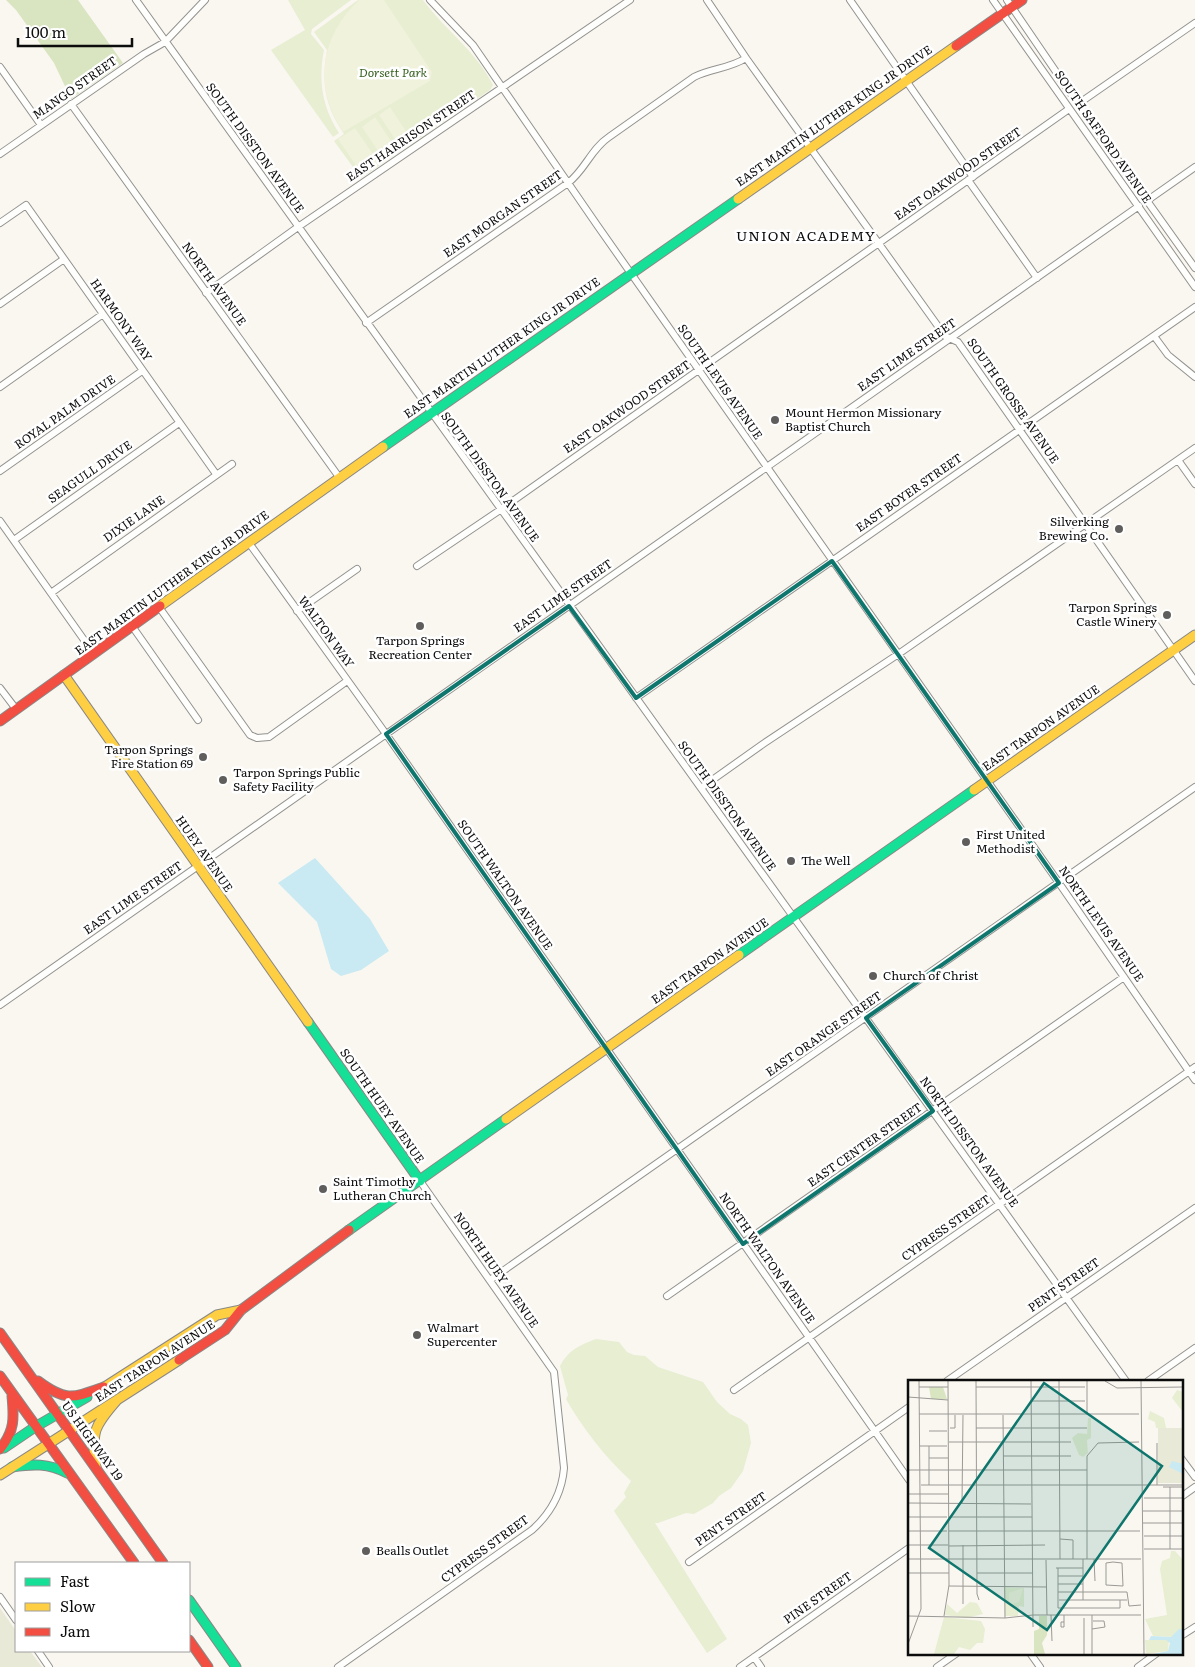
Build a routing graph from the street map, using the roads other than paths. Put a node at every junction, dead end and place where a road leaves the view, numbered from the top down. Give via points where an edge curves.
1 (136, 0) edge
2 (205, 0) edge
3 (430, 0) edge
4 (630, 0) edge
5 (707, 0) edge
6 (850, 0) edge
7 (993, 0) edge
8 (1022, 0) edge
9 (1009, 4) edge
10 (1003, 13) junction
11 (1195, 23) edge
12 (165, 42) junction
13 (746, 58) junction
14 (0, 67) edge
15 (906, 81) junction
16 (502, 88) junction
17 (71, 104) junction
18 (1078, 104) junction
19 (1069, 109) junction
20 (41, 125) junction
21 (811, 148) junction
22 (0, 154) edge
23 (1195, 167) edge
24 (971, 178) junction
25 (568, 183) junction
26 (1148, 200) junction
27 (1139, 206) junction
28 (0, 224) edge
29 (298, 228) junction
30 (879, 243) junction
31 (64, 259) junction
32 (1195, 268) edge
33 (631, 274) junction
34 (1037, 278) junction
35 (1195, 287) edge
36 (206, 293) junction
37 (0, 304) edge
38 (1195, 307) edge
39 (103, 314) junction
40 (366, 323) junction
41 (1154, 336) junction
42 (950, 338) junction
43 (142, 370) junction
44 (698, 370) junction
45 (1195, 377) edge
46 (0, 387) edge
47 (432, 414) junction
48 (179, 423) junction
49 (1020, 430) junction
50 (1195, 448) edge
51 (1178, 460) junction
52 (232, 464) dead end
53 (766, 467) junction
54 (0, 471) edge
55 (216, 474) junction
56 (339, 477) junction
57 (1195, 484) edge
58 (500, 510) junction
59 (0, 521) edge
60 (1086, 524) junction
61 (14, 540) junction
62 (248, 543) junction
63 (832, 561) junction
64 (417, 566) dead end
65 (357, 569) dead end
66 (50, 592) junction
67 (569, 606) junction
68 (159, 607) junction
69 (297, 611) junction
70 (132, 626) junction
71 (1195, 635) edge
72 (1174, 650) junction
73 (94, 654) junction
74 (897, 655) junction
75 (64, 675) junction
76 (1195, 680) edge
77 (347, 681) junction
78 (0, 688) edge
79 (636, 698) junction
80 (16, 710) junction
81 (198, 720) dead end
82 (0, 721) edge
83 (386, 734) junction
84 (987, 782) junction
85 (1195, 787) edge
86 (701, 788) junction
87 (198, 867) junction
88 (1058, 883) junction
89 (793, 917) junction
90 (1124, 977) junction
91 (0, 1005) edge
92 (866, 1018) junction
93 (324, 1045) joint
94 (606, 1048) junction
95 (1195, 1067) edge
96 (1189, 1071) junction
97 (1195, 1080) edge
98 (933, 1111) junction
99 (677, 1150) junction
100 (420, 1181) junction
101 (1000, 1203) junction
102 (1195, 1208) edge
103 (743, 1244) junction
104 (490, 1280) junction
105 (667, 1296) dead end
106 (1067, 1297) junction
107 (241, 1310) junction
108 (0, 1333) edge
109 (809, 1337) junction
110 (1195, 1348) edge
111 (554, 1372) joint
112 (0, 1376) edge
113 (31, 1377) junction
114 (948, 1380) edge
115 (1125, 1380) edge
116 (1149, 1380) edge
117 (104, 1387) junction
118 (734, 1390) dead end
119 (12, 1393) junction
120 (117, 1400) junction
121 (908, 1408) edge
122 (57, 1414) junction
123 (35, 1426) junction
124 (874, 1431) junction
125 (69, 1432) junction
126 (48, 1445) junction
127 (0, 1450) edge
128 (1182, 1459) edge
129 (12, 1467) junction
130 (97, 1469) junction
131 (0, 1474) edge
132 (71, 1477) junction
133 (1195, 1477) edge
134 (908, 1479) edge
135 (1195, 1487) edge
136 (1182, 1496) edge
137 (908, 1549) edge
138 (133, 1562) edge
139 (162, 1562) edge
140 (689, 1562) dead end
141 (0, 1597) edge
142 (190, 1601) edge
143 (15, 1619) edge
144 (1195, 1627) edge
145 (1182, 1635) edge
146 (190, 1641) edge
147 (39, 1652) edge
148 (956, 1654) edge
149 (1031, 1654) edge
150 (1156, 1654) edge
151 (754, 1657) junction
152 (49, 1667) edge
153 (208, 1667) edge
154 (236, 1667) edge
155 (338, 1667) edge
156 (740, 1667) edge
157 (761, 1667) edge
158 (937, 1667) edge
159 (1040, 1667) edge
160 (1138, 1667) edge

1 - 12 street, SOUTH DISSTON AVENUE
2 - 12 street, MANGO STREET
3 - 16 street, SOUTH LEVIS AVENUE via 472,45
4 - 16 street, EAST HARRISON STREET
5 - 13 street, SOUTH GROSSE AVENUE
6 - 15 street
7 - 10 street, SOUTH SAFFORD AVENUE
8 - 9 main road, EAST MARTIN LUTHER KING JR DRIVE
9 - 10 main road, EAST MARTIN LUTHER KING JR DRIVE
9 - 18 street, SOUTH SAFFORD AVENUE
10 - 15 main road, EAST MARTIN LUTHER KING JR DRIVE
10 - 19 street, SOUTH SAFFORD AVENUE
11 - 18 street
12 - 17 street, MANGO STREET
12 - 29 street, SOUTH DISSTON AVENUE
13 - 21 street, SOUTH GROSSE AVENUE
13 - 25 street, EAST MORGAN STREET via 694,77 603,140 580,173
14 - 20 street
15 - 21 main road, EAST MARTIN LUTHER KING JR DRIVE
15 - 24 street
16 - 25 street, SOUTH LEVIS AVENUE
16 - 29 street, EAST HARRISON STREET
17 - 20 street, MANGO STREET
17 - 36 street, NORTH AVENUE
18 - 26 street, SOUTH SAFFORD AVENUE
19 - 24 street, EAST OAKWOOD STREET
19 - 27 street, SOUTH SAFFORD AVENUE
20 - 22 street, MANGO STREET
21 - 30 street, SOUTH GROSSE AVENUE
21 - 33 main road, EAST MARTIN LUTHER KING JR DRIVE
23 - 26 street
24 - 30 street, EAST OAKWOOD STREET
24 - 34 street
25 - 33 street, SOUTH LEVIS AVENUE
25 - 40 street, EAST MORGAN STREET
26 - 32 street, SOUTH SAFFORD AVENUE
27 - 34 street, EAST LIME STREET
27 - 35 street, SOUTH SAFFORD AVENUE
28 - 31 street, HARMONY WAY via 26,205
29 - 36 street, EAST HARRISON STREET
29 - 40 street, SOUTH DISSTON AVENUE
30 - 42 street, SOUTH GROSSE AVENUE via 945,336
30 - 44 street, EAST OAKWOOD STREET
31 - 37 street
31 - 39 street, HARMONY WAY
33 - 44 street, SOUTH LEVIS AVENUE
33 - 47 main road, EAST MARTIN LUTHER KING JR DRIVE
34 - 42 street, EAST LIME STREET
36 - 56 street, NORTH AVENUE
38 - 41 street, EAST BOYER STREET
39 - 43 street, HARMONY WAY
39 - 46 street
40 - 47 street, SOUTH DISSTON AVENUE
41 - 45 street via 1168,355
41 - 49 street, EAST BOYER STREET
42 - 49 street, SOUTH GROSSE AVENUE via 958,342
42 - 53 street, EAST LIME STREET
43 - 48 street, HARMONY WAY
43 - 54 street, ROYAL PALM DRIVE
44 - 53 street, SOUTH LEVIS AVENUE
44 - 58 street, EAST OAKWOOD STREET
47 - 56 main road, EAST MARTIN LUTHER KING JR DRIVE
47 - 58 street, SOUTH DISSTON AVENUE
48 - 55 street, HARMONY WAY
48 - 61 street, SEAGULL DRIVE
49 - 60 street, SOUTH GROSSE AVENUE
49 - 63 street, EAST BOYER STREET
50 - 51 street
51 - 57 street
51 - 60 street
52 - 55 street, DIXIE LANE
53 - 63 street, SOUTH LEVIS AVENUE
53 - 67 street, EAST LIME STREET
55 - 66 street, DIXIE LANE
56 - 62 main road, EAST MARTIN LUTHER KING JR DRIVE
58 - 64 street, EAST OAKWOOD STREET
58 - 67 street, SOUTH DISSTON AVENUE
59 - 61 street
60 - 72 street, SOUTH GROSSE AVENUE
60 - 74 street
61 - 66 street
62 - 68 main road, EAST MARTIN LUTHER KING JR DRIVE
62 - 69 street, WALTON WAY
63 - 74 street, SOUTH LEVIS AVENUE
63 - 79 street, EAST BOYER STREET
65 - 69 street
66 - 73 street
67 - 79 street, SOUTH DISSTON AVENUE
67 - 83 street, EAST LIME STREET
68 - 70 main road, EAST MARTIN LUTHER KING JR DRIVE
68 - 77 street via 250,735 256,738 274,734
69 - 77 street, WALTON WAY
70 - 73 main road, EAST MARTIN LUTHER KING JR DRIVE
70 - 81 street
71 - 72 main road, EAST TARPON AVENUE
72 - 76 street, SOUTH GROSSE AVENUE
72 - 84 main road, EAST TARPON AVENUE
73 - 75 main road, EAST MARTIN LUTHER KING JR DRIVE
74 - 84 street, SOUTH LEVIS AVENUE
74 - 86 street
75 - 80 main road, EAST MARTIN LUTHER KING JR DRIVE
75 - 87 main road, HUEY AVENUE
77 - 83 street, WALTON WAY
78 - 80 street
79 - 86 street, SOUTH DISSTON AVENUE
80 - 82 main road, EAST MARTIN LUTHER KING JR DRIVE
83 - 87 street, EAST LIME STREET
83 - 94 street, SOUTH WALTON AVENUE
84 - 88 street, NORTH LEVIS AVENUE
84 - 89 main road, EAST TARPON AVENUE
85 - 88 street, EAST ORANGE STREET
86 - 89 street, SOUTH DISSTON AVENUE
87 - 91 street, EAST LIME STREET
87 - 93 main road, HUEY AVENUE
88 - 90 street, NORTH LEVIS AVENUE
88 - 92 street, EAST ORANGE STREET
89 - 92 street, NORTH DISSTON AVENUE
89 - 94 main road, EAST TARPON AVENUE
90 - 96 street, NORTH LEVIS AVENUE
90 - 98 street, EAST CENTER STREET
92 - 98 street, NORTH DISSTON AVENUE
92 - 99 street, EAST ORANGE STREET
93 - 100 main road, SOUTH HUEY AVENUE
94 - 99 street, NORTH WALTON AVENUE
94 - 100 main road, EAST TARPON AVENUE
95 - 96 street, CYPRESS STREET
96 - 97 street, NORTH LEVIS AVENUE
96 - 101 street, CYPRESS STREET
98 - 101 street, NORTH DISSTON AVENUE
98 - 103 street, EAST CENTER STREET
99 - 103 street, NORTH WALTON AVENUE
99 - 104 street, EAST ORANGE STREET
100 - 104 street, NORTH HUEY AVENUE
100 - 107 main road, EAST TARPON AVENUE
101 - 106 street, NORTH DISSTON AVENUE
101 - 109 street, CYPRESS STREET
102 - 106 street, PENT STREET
103 - 105 street, EAST CENTER STREET
103 - 109 street, NORTH WALTON AVENUE
104 - 111 street, NORTH HUEY AVENUE
106 - 114 street, PENT STREET
106 - 115 street, NORTH DISSTON AVENUE
107 - 117 main road, EAST TARPON AVENUE via 217,1315
107 - 120 main road, EAST TARPON AVENUE via 225,1330
108 - 113 main road, US HIGHWAY 19
109 - 118 street, CYPRESS STREET
109 - 124 street, NORTH WALTON AVENUE
110 - 116 street
111 - 155 street, CYPRESS STREET via 564,1468 558,1495 548,1514 532,1530
112 - 119 main road
113 - 117 main road via 56,1393 72,1397
113 - 122 main road, US HIGHWAY 19
117 - 122 main road, EAST TARPON AVENUE
119 - 123 main road
119 - 127 main road via 13,1429
120 - 125 main road, EAST TARPON AVENUE
120 - 130 main road via 97,1422 94,1432
121 - 124 street, PENT STREET
122 - 123 main road, EAST TARPON AVENUE
122 - 125 main road, US HIGHWAY 19
123 - 126 main road
123 - 127 main road, EAST TARPON AVENUE
124 - 134 street, NORTH WALTON AVENUE
124 - 140 street, PENT STREET
125 - 126 main road, EAST TARPON AVENUE
125 - 130 main road, US HIGHWAY 19
126 - 129 main road, EAST TARPON AVENUE
126 - 132 main road
128 - 133 street
129 - 131 main road, EAST TARPON AVENUE
129 - 132 main road via 42,1462 56,1466
130 - 139 main road, US HIGHWAY 19
132 - 138 main road
135 - 136 street
137 - 151 street, PINE STREET
141 - 143 street
142 - 154 main road
144 - 145 street
146 - 153 main road
147 - 152 street
148 - 158 street
149 - 159 street
150 - 160 street
151 - 156 street, PINE STREET
151 - 157 street

